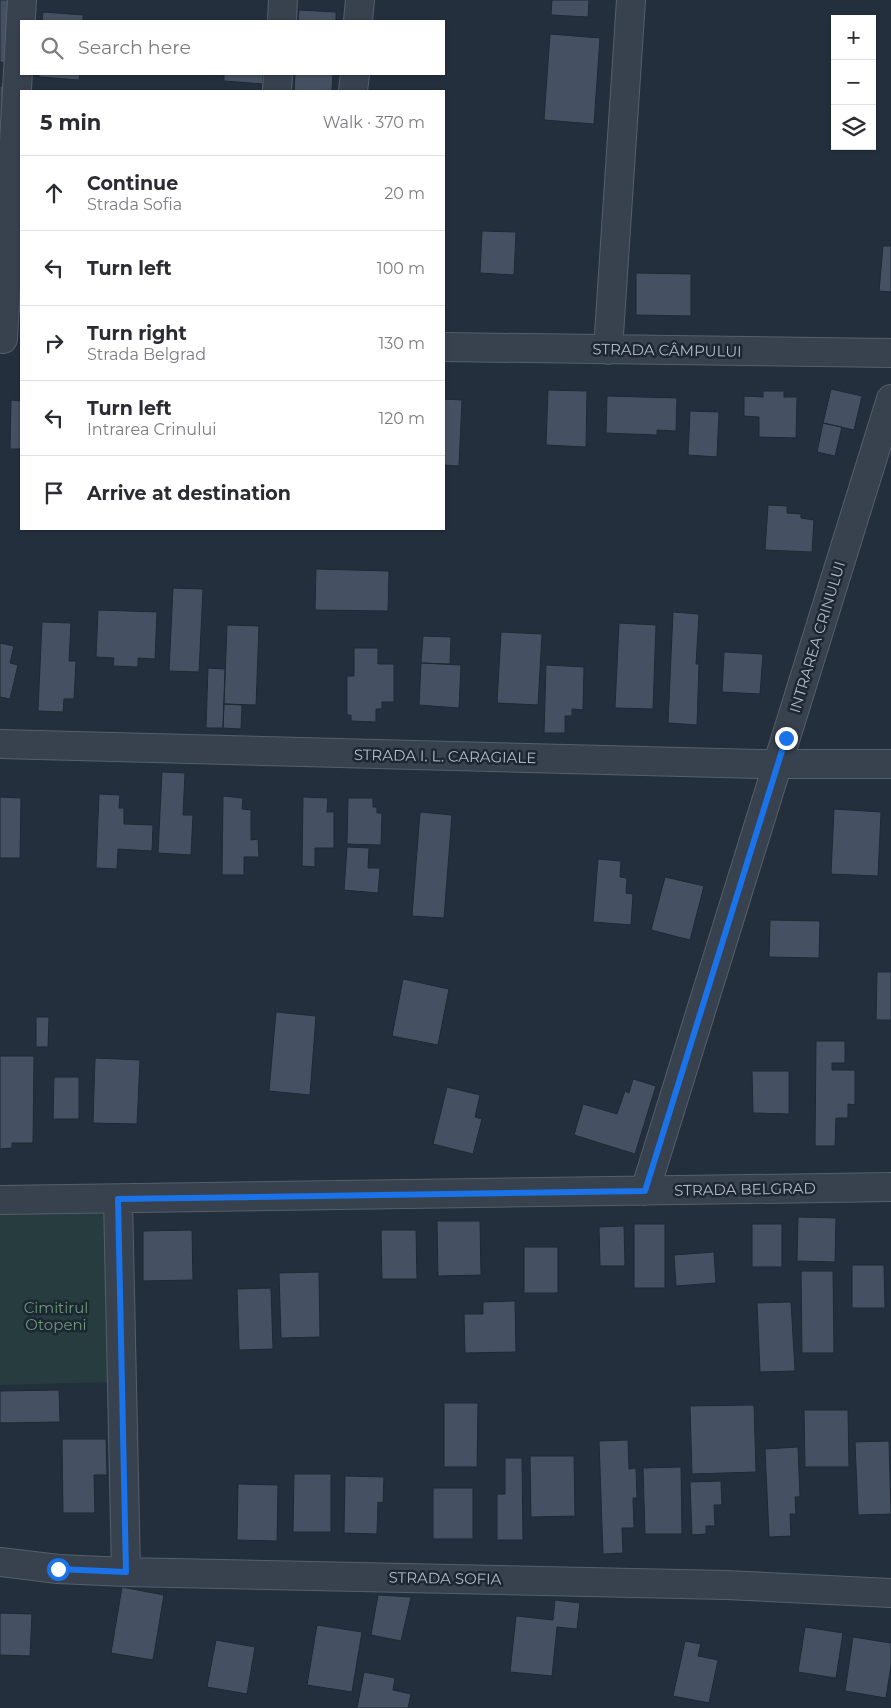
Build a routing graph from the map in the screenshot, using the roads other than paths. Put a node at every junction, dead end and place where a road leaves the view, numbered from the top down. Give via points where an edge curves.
1 (22, 0) edge
2 (283, 0) edge
3 (360, 0) edge
4 (631, 0) edge
5 (21, 20) edge
6 (282, 20) edge
7 (358, 20) edge
8 (20, 48) edge
9 (278, 75) edge
10 (355, 75) edge
11 (277, 90) edge
12 (353, 90) edge
13 (8, 339) edge
14 (445, 347) edge
15 (608, 350) junction
16 (891, 353) edge
17 (891, 399) edge
18 (0, 744) edge
19 (778, 763) junction
20 (891, 764) edge
21 (891, 1187) edge
22 (645, 1191) junction
23 (118, 1199) junction
24 (0, 1200) edge
25 (0, 1562) edge
26 (126, 1572) junction
27 (891, 1593) edge

1 - 5 street
2 - 6 street
3 - 7 street
4 - 15 street
8 - 13 street
9 - 11 street
10 - 12 street
14 - 15 street, STRADA CÂMPULUI
15 - 16 street, STRADA CÂMPULUI
17 - 19 street, INTRAREA CRINULUI
18 - 19 street, STRADA I. L. CARAGIALE
19 - 20 street, STRADA I. L. CARAGIALE
19 - 22 street, INTRAREA CRINULUI
21 - 22 street, STRADA BELGRAD
22 - 23 street, STRADA BELGRAD
23 - 24 street, STRADA BELGRAD
23 - 26 street
25 - 26 street, STRADA SOFIA
26 - 27 street, STRADA SOFIA via 726,1585

